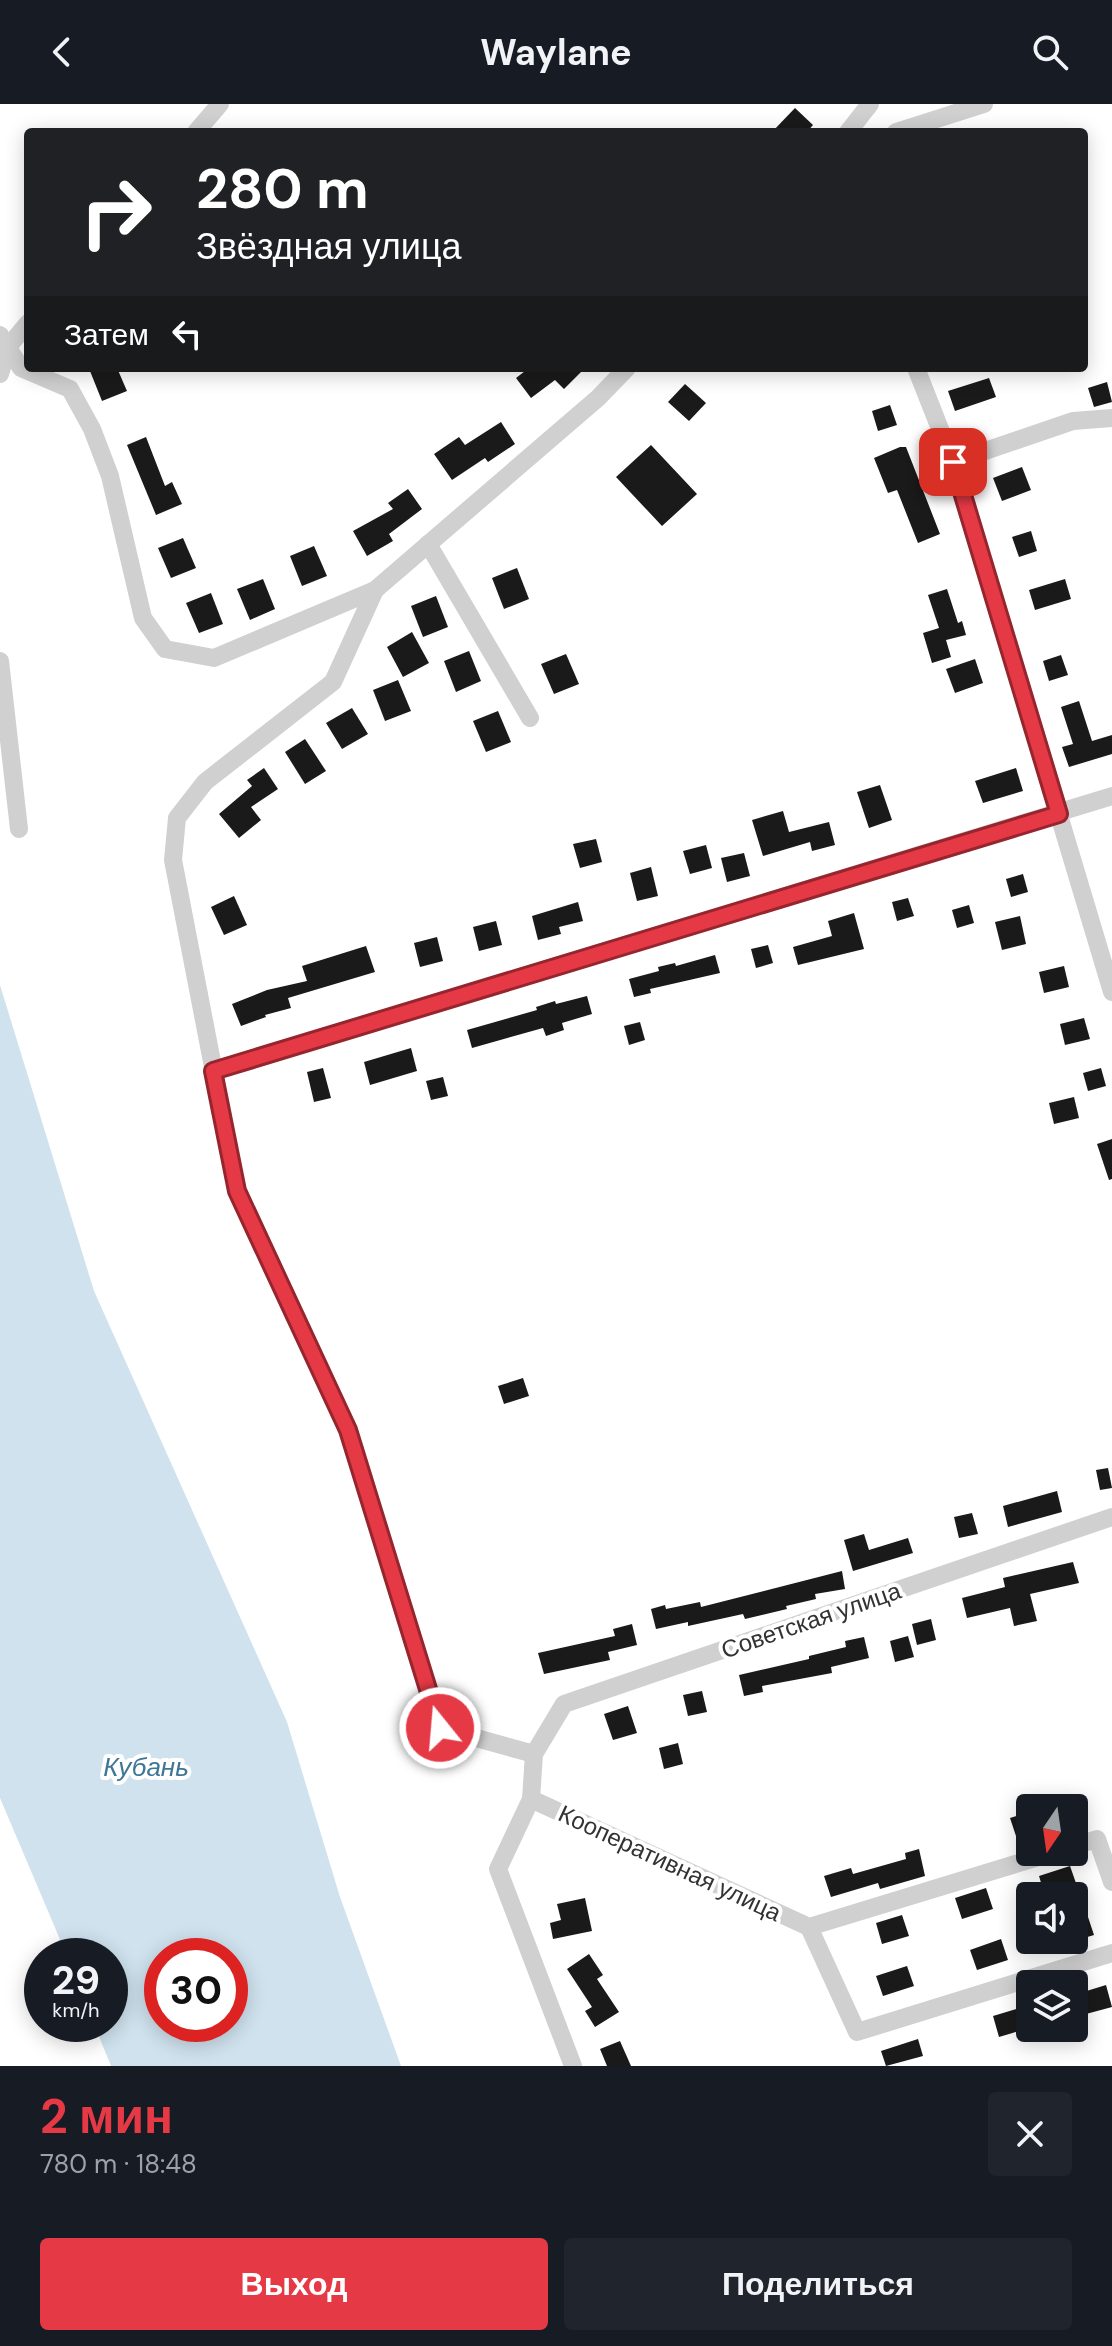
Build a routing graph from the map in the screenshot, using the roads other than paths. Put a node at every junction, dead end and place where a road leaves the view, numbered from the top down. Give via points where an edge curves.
1 (220, 104) edge
2 (870, 104) edge
3 (984, 104) edge
4 (199, 128) edge
5 (851, 128) edge
6 (909, 128) edge
7 (24, 326) edge
8 (4, 341) edge
9 (24, 369) edge
10 (30, 372) edge
11 (623, 372) edge
12 (918, 372) edge
13 (0, 374) edge
14 (1112, 418) edge
15 (953, 462) junction
16 (428, 544) junction
17 (375, 590) junction
18 (0, 661) edge
19 (530, 718) dead end
20 (1112, 796) edge
21 (1059, 814) junction
22 (19, 829) dead end
23 (1112, 992) edge
24 (213, 1071) junction
25 (1112, 1517) edge
26 (534, 1754) junction
27 (531, 1799) junction
28 (1088, 1842) edge
29 (1016, 1864) edge
30 (1112, 1882) edge
31 (809, 1927) junction
32 (1112, 1953) edge
33 (573, 2066) edge

1 - 4 street
2 - 5 street
3 - 6 street
7 - 8 street
8 - 9 street
8 - 13 street
10 - 17 street via 70,389 92,429 110,476 143,618 165,649 214,658
11 - 16 street
12 - 15 street
14 - 15 street via 1073,421
15 - 21 street
16 - 17 street
16 - 19 street
17 - 24 street via 333,682 205,782 177,818 173,860
18 - 22 street
20 - 21 street
21 - 23 street
21 - 24 street
24 - 26 street via 237,1191 348,1430 440,1728
25 - 26 street, Советская улица via 564,1704
26 - 27 street
27 - 31 street, Кооперативная улица
27 - 33 street via 498,1869
28 - 30 street via 1097,1839
29 - 31 street, Кооперативная улица
31 - 32 street, Кооперативная улица via 857,2032

